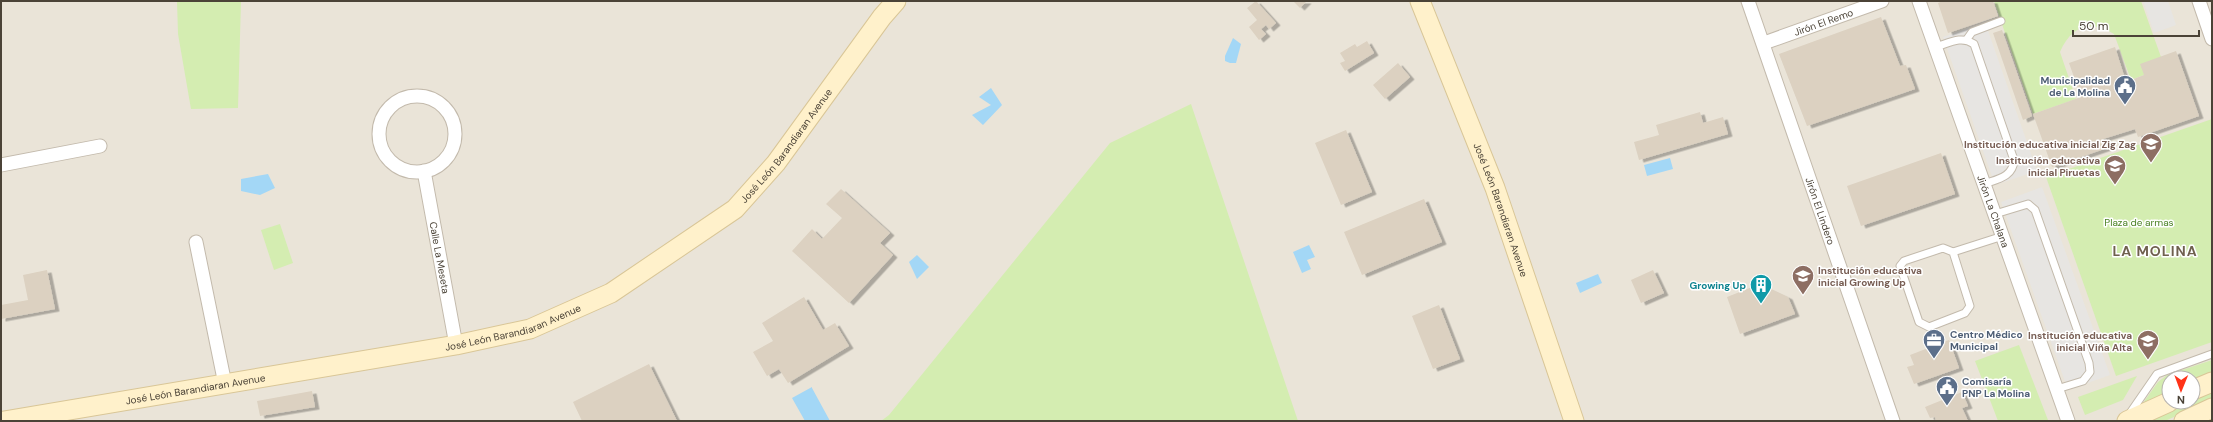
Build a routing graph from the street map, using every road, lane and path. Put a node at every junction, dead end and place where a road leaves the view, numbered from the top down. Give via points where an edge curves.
1 (896, 1) edge
2 (1420, 1) edge
3 (1748, 1) edge
4 (1882, 1) edge
5 (1920, 1) edge
6 (2199, 1) edge
7 (2001, 21) dead end
8 (1966, 39) junction
9 (2212, 39) edge
10 (1764, 43) junction
11 (1936, 47) junction
12 (100, 146) dead end
13 (1, 165) edge
14 (424, 171) junction
15 (1984, 184) junction
16 (1995, 214) junction
17 (2003, 236) junction
18 (196, 242) dead end
19 (1953, 252) junction
20 (456, 345) junction
21 (2212, 354) edge
22 (2212, 382) edge
23 (225, 384) junction
24 (2201, 387) edge
25 (2057, 389) junction
26 (2161, 406) edge
27 (2212, 408) edge
28 (28, 419) edge
29 (4, 421) edge
30 (1574, 421) edge
31 (1893, 421) edge
32 (2068, 421) edge
33 (2126, 421) edge
34 (2184, 421) edge

1 - 20 street, José León Barandiaran Avenue via 776,163 735,209 611,293 530,329
2 - 30 street, José León Barandiaran Avenue via 1495,188
3 - 10 street, Jirón El Lindero
4 - 10 street, Jirón El Remo
5 - 11 street, Jirón La Chalana
6 - 9 street
7 - 8 lane via 1972,32
8 - 11 lane
8 - 15 lane via 1974,44 2014,160 2014,169 2008,175
10 - 31 street, Jirón El Lindero
11 - 15 street, Jirón La Chalana
12 - 13 street
14 - 14 street via 445,159 452,149 455,138 454,126 450,114 442,105 420,96 408,97 396,102 386,111 379,135 382,148 389,159 399,167 411,171
14 - 20 street, Calle La Meseta
15 - 16 street, Jirón La Chalana
16 - 17 street, Jirón La Chalana
16 - 25 lane via 2028,204 2035,210 2089,363 2090,372 2083,381
17 - 19 lane
17 - 25 street, Jirón La Chalana
18 - 23 street
19 - 19 lane via 1943,248 1904,261 1900,266 1919,322 1929,327 1965,313 1970,306
20 - 23 street, José León Barandiaran Avenue
21 - 33 lane via 2157,374
22 - 24 street
23 - 28 street, José León Barandiaran Avenue
25 - 32 street, Jirón La Chalana
26 - 33 street
27 - 34 street
28 - 29 street, José León Barandiaran Avenue

